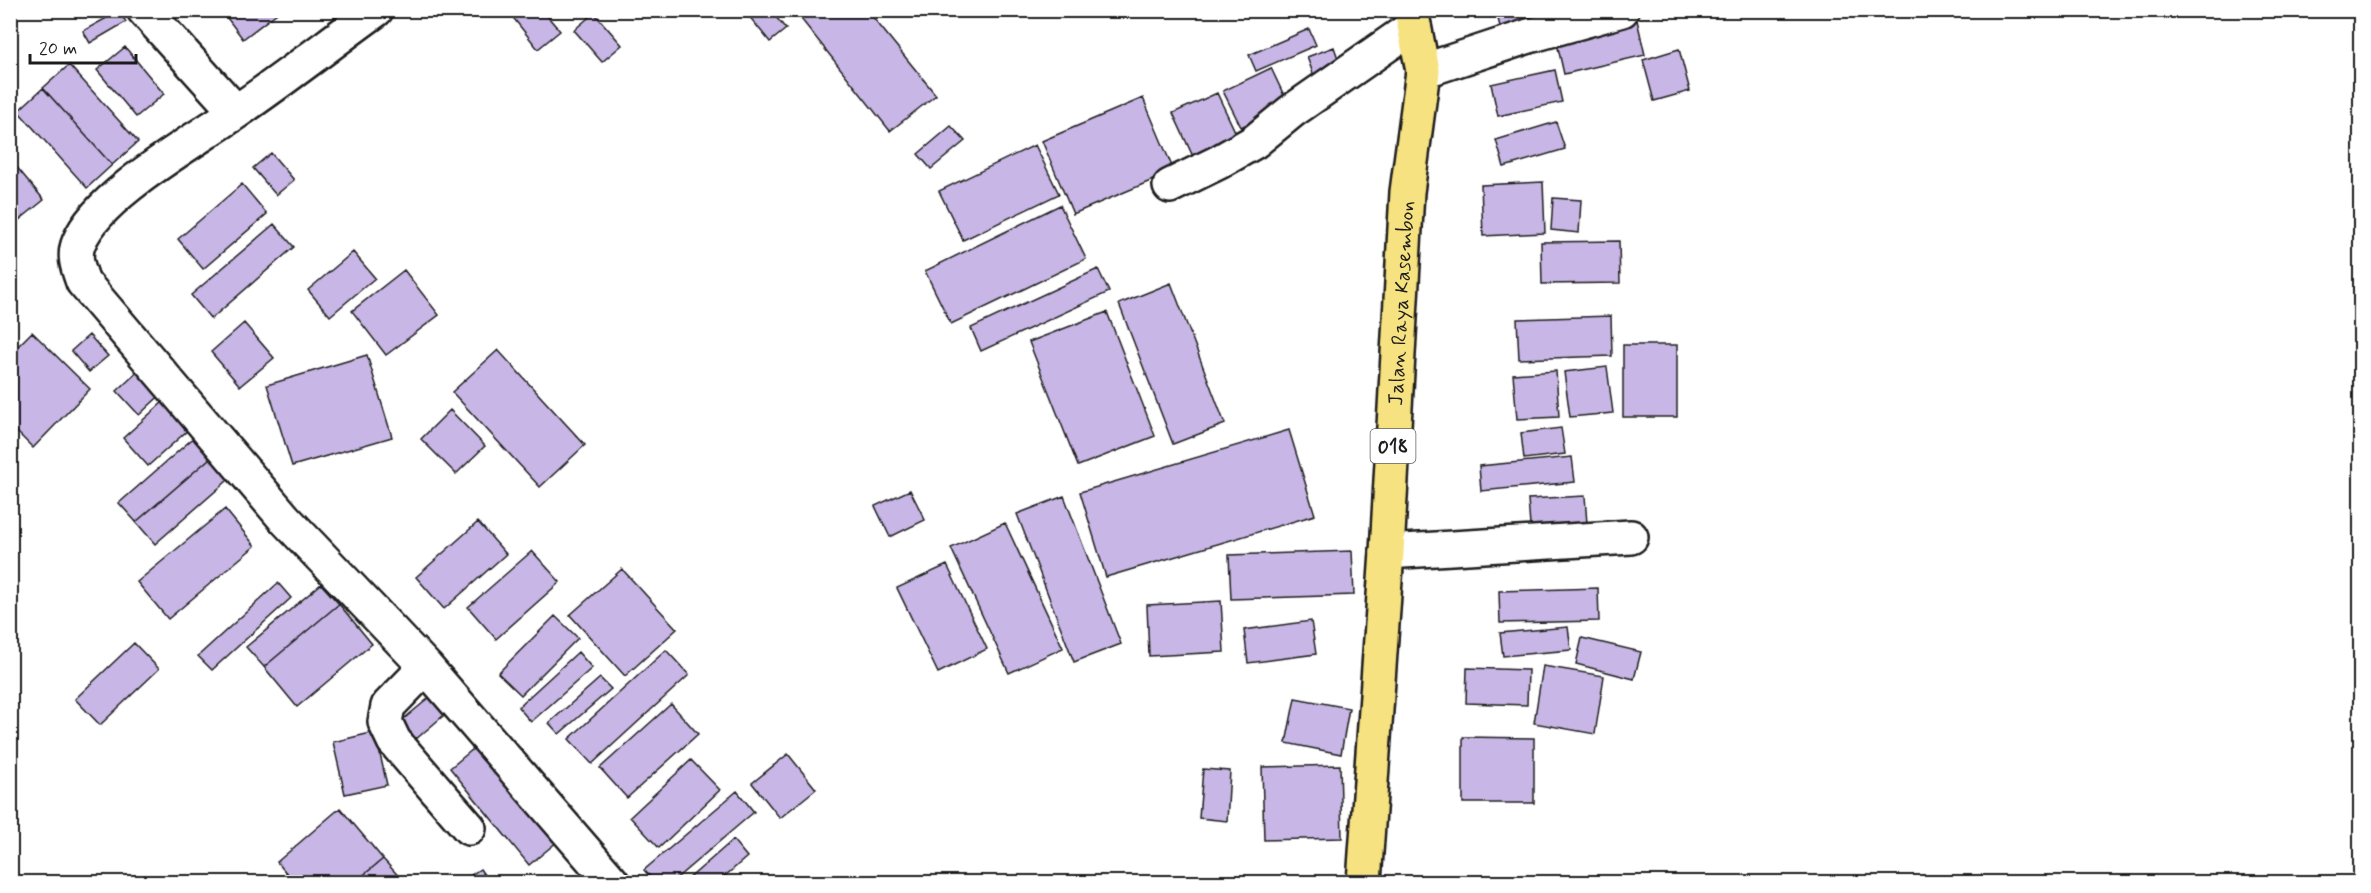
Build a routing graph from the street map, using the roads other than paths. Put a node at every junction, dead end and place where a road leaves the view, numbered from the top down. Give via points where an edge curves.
1 (144, 10) edge
2 (376, 10) edge
3 (1622, 10) edge
4 (1413, 19) edge
5 (1423, 71) junction
6 (236, 112) junction
7 (1170, 186) dead end
8 (1631, 537) dead end
9 (1388, 552) junction
10 (426, 667) junction
11 (469, 828) dead end
12 (612, 882) edge
13 (1364, 882) edge

1 - 6 street
2 - 6 street
3 - 5 street
4 - 5 main road, Jalan Raya Kasembon / 018
4 - 7 street via 1254,142
5 - 9 main road, Jalan Raya Kasembon / 018 via 1407,192
6 - 10 street via 170,155 110,202 89,224 78,244 75,260 83,282 285,519
8 - 9 street
9 - 13 main road, Jalan Raya Kasembon / 018
10 - 11 street via 388,706 386,722 394,741
10 - 12 street

